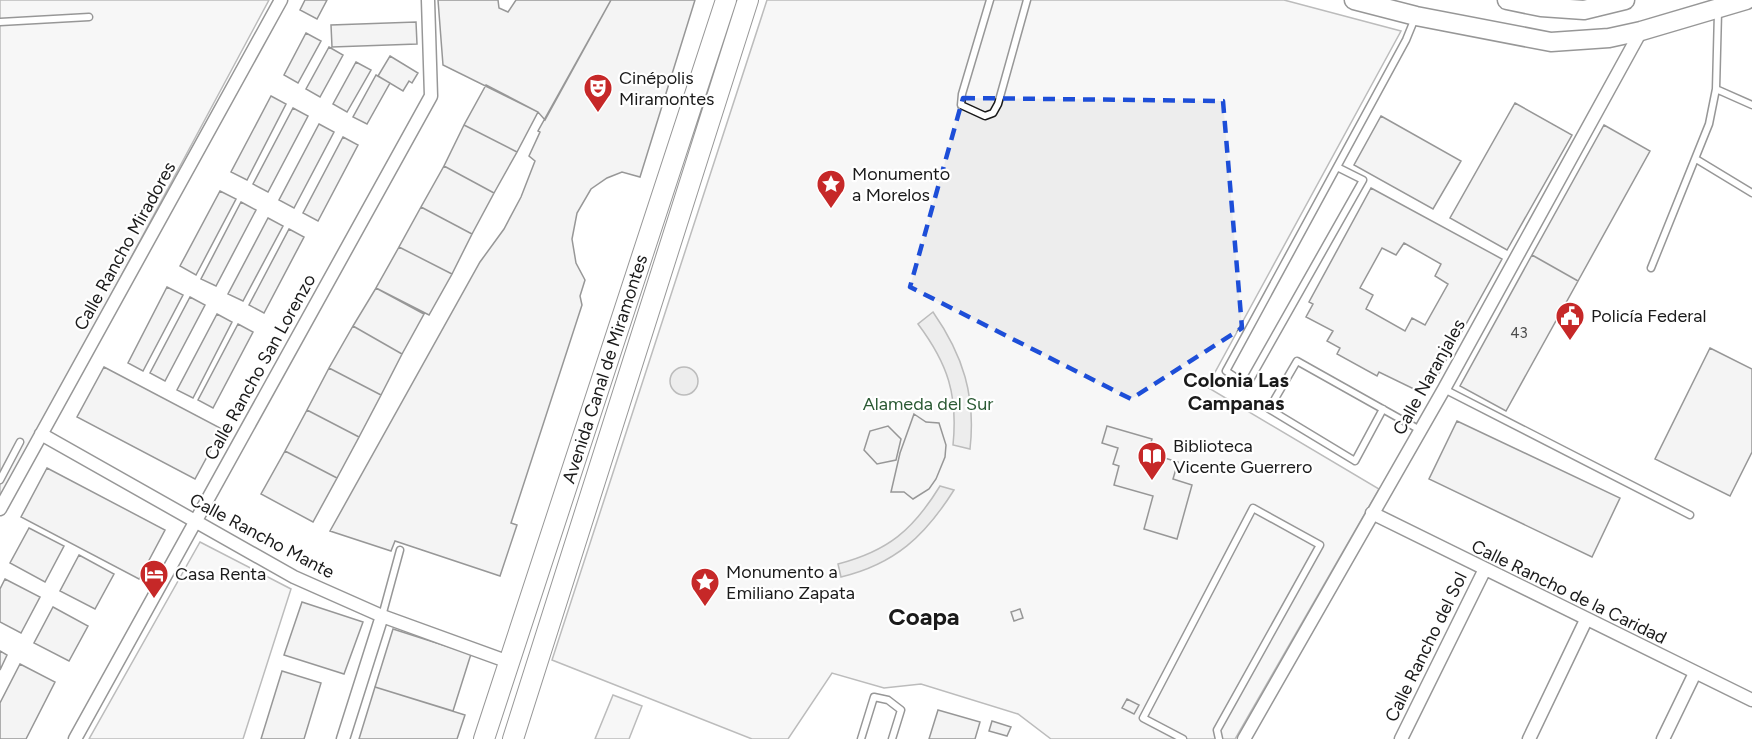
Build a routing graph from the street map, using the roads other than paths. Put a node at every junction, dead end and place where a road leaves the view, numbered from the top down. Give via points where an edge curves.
1 (281, 0) edge
2 (428, 0) edge
3 (726, 0) edge
4 (748, 0) edge
5 (990, 0) edge
6 (1027, 0) edge
7 (1354, 0) edge
8 (1506, 0) edge
9 (1625, 0) edge
10 (1746, 0) edge
11 (1390, 4) edge
12 (1718, 8) junction
13 (1416, 16) junction
14 (89, 17) dead end
15 (0, 22) edge
16 (1641, 31) junction
17 (1716, 88) junction
18 (1752, 105) edge
19 (1696, 159) junction
20 (1337, 166) junction
21 (1752, 193) edge
22 (1651, 268) dead end
23 (1444, 389) junction
24 (1383, 410) junction
25 (1420, 430) junction
26 (41, 435) junction
27 (20, 442) dead end
28 (0, 480) edge
29 (0, 509) edge
30 (1372, 513) junction
31 (1690, 515) dead end
32 (195, 520) junction
33 (400, 550) dead end
34 (1484, 570) junction
35 (382, 616) junction
36 (1586, 620) junction
37 (509, 662) junction
38 (1695, 673) junction
39 (1752, 700) edge
40 (75, 739) edge
41 (343, 739) edge
42 (484, 739) edge
43 (513, 739) edge
44 (861, 739) edge
45 (892, 739) edge
46 (1183, 739) edge
47 (1219, 739) edge
48 (1244, 739) edge
49 (1401, 739) edge
50 (1529, 739) edge
51 (1663, 739) edge

1 - 26 street, Calle Rancho Miradores
2 - 32 street, Calle Rancho San Lorenzo via 431,96
3 - 37 main road, Avenida Canal de Miramontes
4 - 43 main road, Avenida Canal de Miramontes
5 - 6 lane via 962,94 962,105 985,116 993,113 998,104
7 - 11 main road
8 - 9 main road via 1541,8 1584,10
10 - 12 main road
11 - 13 main road
12 - 16 main road
12 - 17 lane
13 - 16 main road via 1551,42 1609,38
13 - 20 lane
14 - 15 lane
16 - 23 street, Calle Naranjales
17 - 18 lane
17 - 19 lane via 1709,124
19 - 21 lane
19 - 22 lane
20 - 20 lane via 1226,371 1247,385 1363,180
23 - 25 street, Calle Naranjales
23 - 31 lane
24 - 24 lane via 1297,361 1269,409 1355,461
24 - 25 lane
25 - 30 street, Calle Naranjales
26 - 29 street, Calle Rancho Miradores
26 - 32 street, Calle Rancho Mante
27 - 28 lane
30 - 34 street, Calle Rancho de la Caridad
30 - 48 street, Calle Naranjales
32 - 35 street, Calle Rancho Mante via 294,577
32 - 40 street, Calle Rancho San Lorenzo
33 - 35 lane
34 - 36 street, Calle Rancho de la Caridad
34 - 49 street, Calle Rancho del Sol
35 - 37 street, Calle Rancho Mante
35 - 41 street
36 - 38 street, Calle Rancho de la Caridad
36 - 50 street
37 - 42 main road, Avenida Canal de Miramontes
38 - 39 street, Calle Rancho de la Caridad
38 - 51 street
44 - 45 lane via 874,697 888,700 901,710
46 - 47 lane via 1143,718 1253,508 1320,545 1217,730

